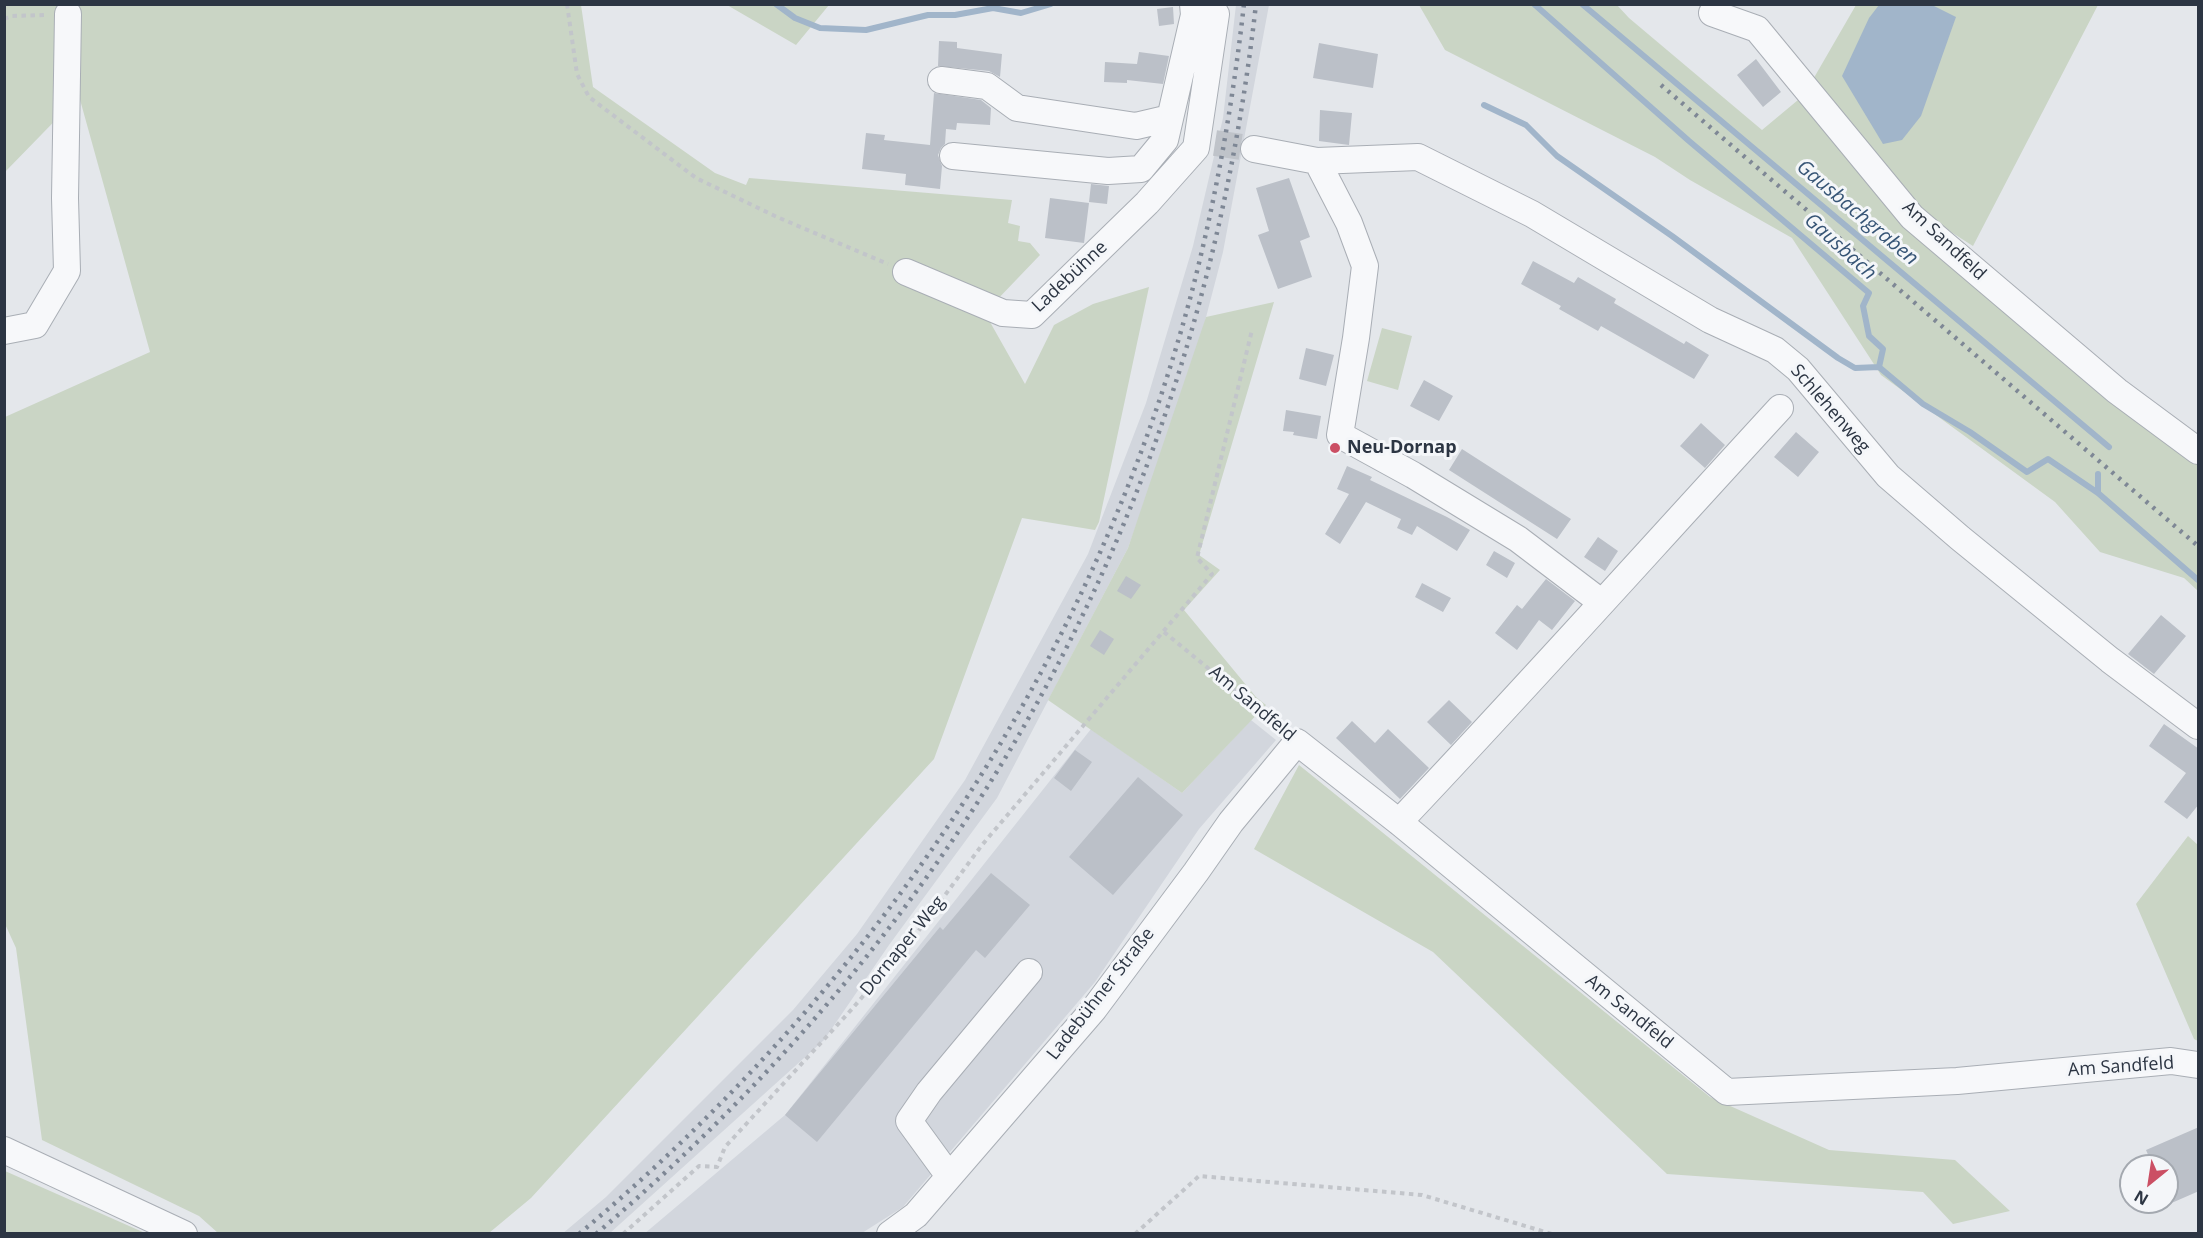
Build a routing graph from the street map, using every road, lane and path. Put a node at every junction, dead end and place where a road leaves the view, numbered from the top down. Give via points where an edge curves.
1 (567, 4) edge
2 (1201, 11) edge
3 (1712, 13) dead end
4 (68, 14) joint
5 (4, 19) edge
6 (941, 80) dead end
7 (1170, 118) junction
8 (1254, 149) tunnel mouth
9 (953, 156) dead end
10 (1317, 161) junction
11 (906, 272) joint
12 (1252, 330) dead end
13 (4, 331) edge
14 (1780, 408) dead end
15 (2199, 451) edge
16 (1601, 602) junction
17 (1164, 632) junction
18 (2199, 726) edge
19 (1297, 742) junction
20 (1399, 822) junction
21 (1029, 972) dead end
22 (2199, 1065) edge
23 (4, 1150) edge
24 (949, 1176) junction
25 (184, 1233) edge
26 (623, 1233) edge
27 (890, 1233) edge
28 (1135, 1233) edge
29 (1552, 1233) edge

1 - 11 path via 577,74 589,97 696,178
2 - 7 street, Ladebühne
2 - 11 street, Ladebühne via 1207,142 1196,148 1147,203 1032,315 1003,313
3 - 15 street, Am Sandfeld via 1757,29 1912,217 2117,391
4 - 5 path
4 - 13 street via 68,271 35,325
6 - 7 street via 987,86 1017,108 1136,126
7 - 9 street, Ladebühne via 1165,140 1141,169 1108,171
8 - 10 street
10 - 16 street via 1349,223 1365,266 1340,435 1518,539
10 - 18 street, Schlehenweg via 1418,157 1532,214 1710,320 1775,350 1798,369 1888,476 2110,660
12 - 17 path via 1197,558 1212,574
14 - 16 street
16 - 20 street
17 - 19 path, Am Sandfeld
17 - 26 path, Dornaper Weg via 982,845 910,942 725,1147 717,1167 699,1166
19 - 20 street, Am Sandfeld
19 - 24 street, Ladebühner Straße via 1231,822 1094,1008
20 - 22 street, Am Sandfeld via 1727,1092 1958,1081 2171,1061
21 - 24 street via 909,1121
23 - 25 street
24 - 27 street, Ladebühner Straße via 916,1215
28 - 29 path via 1199,1176 1422,1195

